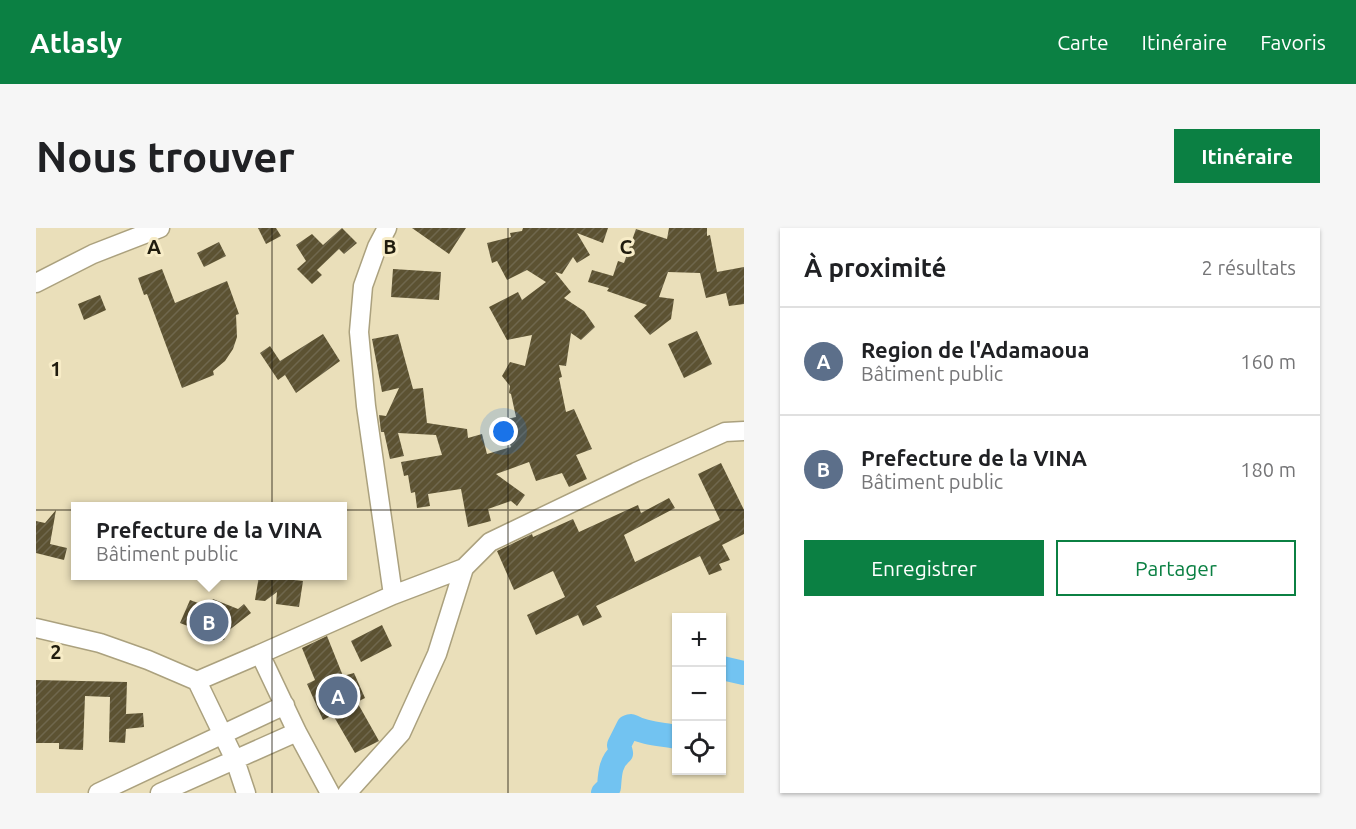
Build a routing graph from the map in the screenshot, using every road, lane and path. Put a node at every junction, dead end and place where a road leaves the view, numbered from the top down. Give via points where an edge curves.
1 (160, 228) edge
2 (387, 228) edge
3 (36, 284) edge
4 (744, 431) edge
5 (464, 568) junction
6 (393, 595) junction
7 (36, 628) edge
8 (260, 654) junction
9 (197, 681) junction
10 (285, 705) junction
11 (297, 732) junction
12 (221, 734) junction
13 (235, 760) junction
14 (98, 793) edge
15 (160, 793) edge
16 (246, 793) edge
17 (330, 793) edge
18 (347, 793) edge

1 - 3 street via 93,254
2 - 6 street via 363,286 359,332
4 - 5 street via 725,432 500,537
5 - 6 street
5 - 18 street via 436,654 402,733
6 - 8 street
7 - 9 street via 100,644
8 - 9 street
8 - 10 street
9 - 12 street
10 - 11 street
10 - 12 street
11 - 13 street
11 - 17 street
12 - 13 street
12 - 14 street
13 - 15 street
13 - 16 street

